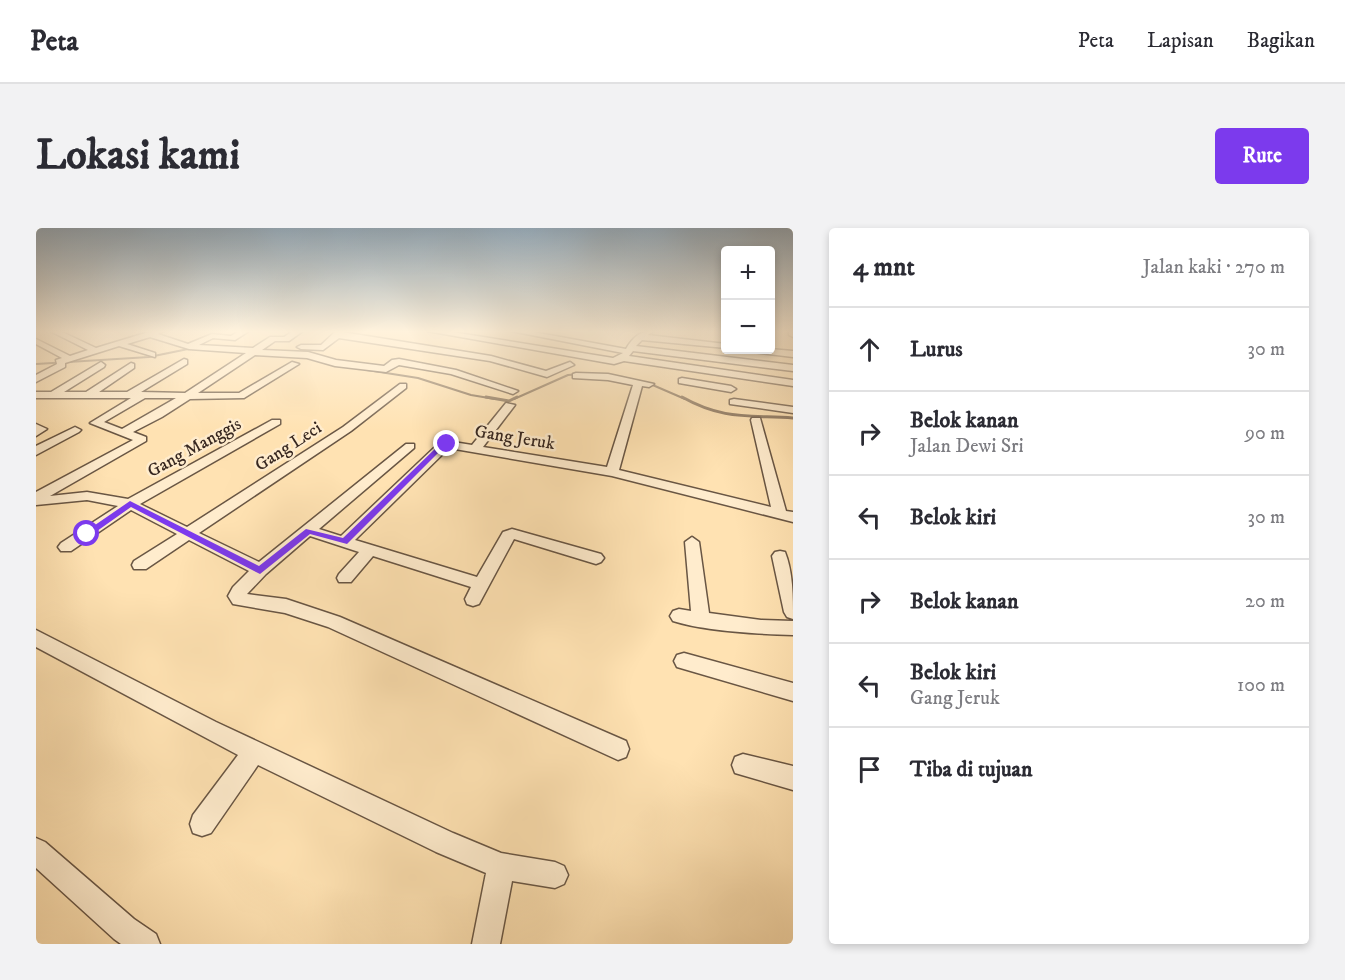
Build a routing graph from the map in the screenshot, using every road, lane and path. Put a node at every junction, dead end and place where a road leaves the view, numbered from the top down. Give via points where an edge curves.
1 (59, 364) edge
2 (180, 364) edge
3 (235, 364) edge
4 (295, 364) dead end
5 (344, 364) edge
6 (394, 364) edge
7 (412, 364) edge
8 (512, 364) edge
9 (570, 364) dead end
10 (652, 364) edge
11 (746, 364) edge
12 (101, 365) dead end
13 (131, 366) dead end
14 (793, 368) edge
15 (729, 374) junction
16 (576, 376) dead end
17 (36, 379) edge
18 (773, 380) junction
19 (682, 381) dead end
20 (793, 383) edge
21 (403, 386) dead end
22 (731, 389) junction
23 (513, 391) dead end
24 (36, 395) edge
25 (129, 395) junction
26 (142, 395) junction
27 (189, 395) junction
28 (778, 395) dead end
29 (51, 396) junction
30 (87, 396) junction
31 (510, 405) dead end
32 (793, 410) edge
33 (756, 420) dead end
34 (276, 422) dead end
35 (36, 427) edge
36 (75, 430) dead end
37 (126, 431) junction
38 (36, 433) edge
39 (410, 446) dead end
40 (475, 449) junction
41 (36, 451) edge
42 (612, 472) junction
43 (36, 499) edge
44 (130, 504) junction
45 (787, 516) edge
46 (309, 531) junction
47 (188, 532) junction
48 (344, 542) junction
49 (692, 542) dead end
50 (66, 547) dead end
51 (369, 550) junction
52 (780, 556) dead end
53 (596, 558) dead end
54 (140, 565) dead end
55 (260, 570) junction
56 (345, 578) dead end
57 (480, 584) junction
58 (473, 599) dead end
59 (793, 612) edge
60 (679, 616) dead end
61 (700, 620) junction
62 (793, 628) edge
63 (36, 638) edge
64 (684, 661) dead end
65 (793, 692) edge
66 (618, 749) dead end
67 (254, 751) junction
68 (743, 765) dead end
69 (793, 778) edge
70 (202, 824) dead end
71 (36, 850) edge
72 (501, 866) junction
73 (555, 875) dead end
74 (146, 944) edge
75 (486, 944) edge

1 - 17 street
2 - 25 street
3 - 27 street
4 - 27 street via 244,395
5 - 6 street via 385,369
7 - 23 street via 453,372
8 - 9 street via 548,374
10 - 15 street
11 - 14 street
12 - 29 street
13 - 30 street
15 - 18 street
15 - 22 street
16 - 42 street via 643,384
18 - 20 street
18 - 28 street
19 - 22 street
21 - 47 street, Gang Leci via 347,429
22 - 32 street via 734,406
24 - 29 street
25 - 26 street
25 - 30 street
26 - 27 street
26 - 37 street via 95,423
27 - 37 street
29 - 30 street
31 - 40 street
33 - 45 street
34 - 44 street, Gang Manggis
35 - 38 street via 41,429
36 - 41 street
37 - 43 street via 142,439
39 - 46 street
40 - 42 street, Gang Jeruk
40 - 48 street, Gang Jeruk via 451,444 441,447
42 - 45 street, Gang Jeruk
43 - 44 street via 87,496
44 - 47 street
44 - 50 street, Gang Manggis
46 - 48 street
46 - 55 street
47 - 54 street, Gang Leci
47 - 55 street
48 - 51 street
49 - 61 street
51 - 56 street
51 - 57 street
52 - 59 street
53 - 57 street via 512,534
55 - 66 street via 238,591 239,599 286,606 334,621
57 - 58 street
60 - 61 street
61 - 62 street
63 - 67 street
64 - 65 street
67 - 70 street
67 - 72 street
68 - 69 street
71 - 74 street
72 - 73 street
72 - 75 street

